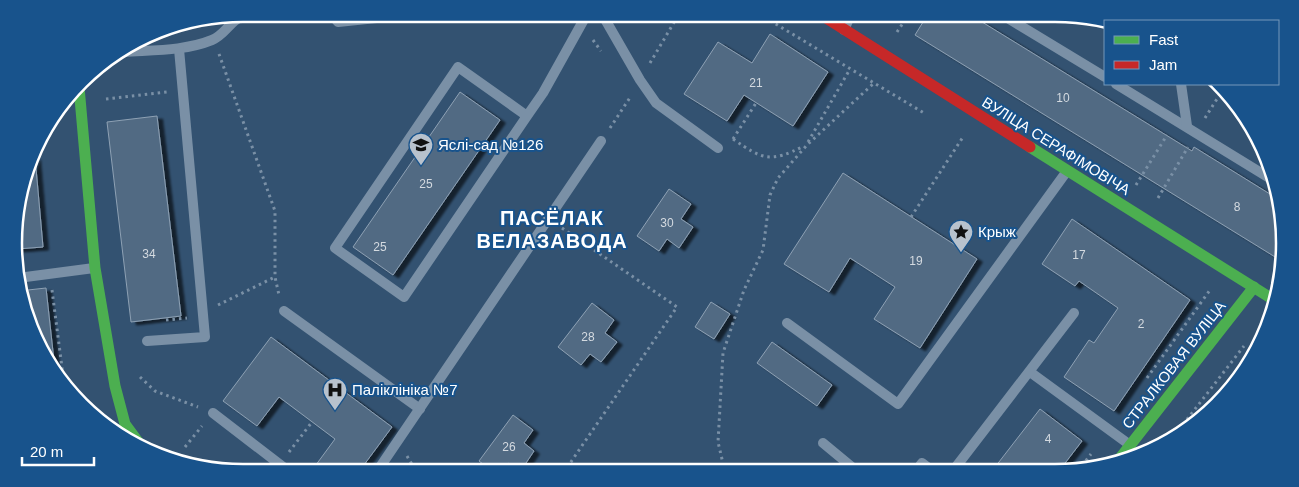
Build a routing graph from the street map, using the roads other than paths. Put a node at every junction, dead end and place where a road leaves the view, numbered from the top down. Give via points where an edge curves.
1 (582, 22) edge
2 (607, 22) edge
3 (832, 22) edge
4 (848, 22) edge
5 (1014, 22) edge
6 (232, 23) edge
7 (844, 30) junction
8 (179, 48) junction
9 (134, 51) edge
10 (1104, 76) edge
11 (1118, 85) edge
12 (1182, 85) edge
13 (80, 95) edge
14 (527, 116) junction
15 (1187, 126) junction
16 (601, 141) dead end
17 (718, 148) dead end
18 (1068, 171) junction
19 (1266, 175) edge
20 (95, 268) junction
21 (25, 277) edge
22 (1254, 287) junction
23 (1270, 297) edge
24 (284, 311) dead end
25 (1074, 313) dead end
26 (787, 323) dead end
27 (147, 341) dead end
28 (1030, 372) junction
29 (420, 409) junction
30 (213, 413) road end
31 (133, 435) edge
32 (823, 443) dead end
33 (1130, 445) junction
34 (1122, 454) edge
35 (271, 464) edge
36 (382, 464) edge
37 (848, 464) edge
38 (958, 464) edge

1 - 14 lane
2 - 17 lane via 656,103
3 - 7 street, ВУЛІЦА СЕРАФІМОВІЧА
4 - 7 lane
5 - 10 lane
6 - 8 lane via 214,39
7 - 18 street, ВУЛІЦА СЕРАФІМОВІЧА
8 - 9 lane
8 - 27 lane via 205,337
11 - 15 lane
12 - 15 lane
13 - 20 street
14 - 14 lane via 404,297 335,248 458,67
15 - 19 lane
16 - 29 lane
18 - 22 street, ВУЛІЦА СЕРАФІМОВІЧА
18 - 26 lane via 898,404
20 - 21 lane
20 - 31 street via 115,386 126,424
22 - 23 street, ВУЛІЦА СЕРАФІМОВІЧА
22 - 33 street, СТРАЛКОВАЯ ВУЛІЦА
24 - 29 lane
25 - 28 lane
28 - 33 lane
28 - 38 lane
29 - 36 lane
30 - 35 lane
32 - 37 lane
33 - 34 street, СТРАЛКОВАЯ ВУЛІЦА

